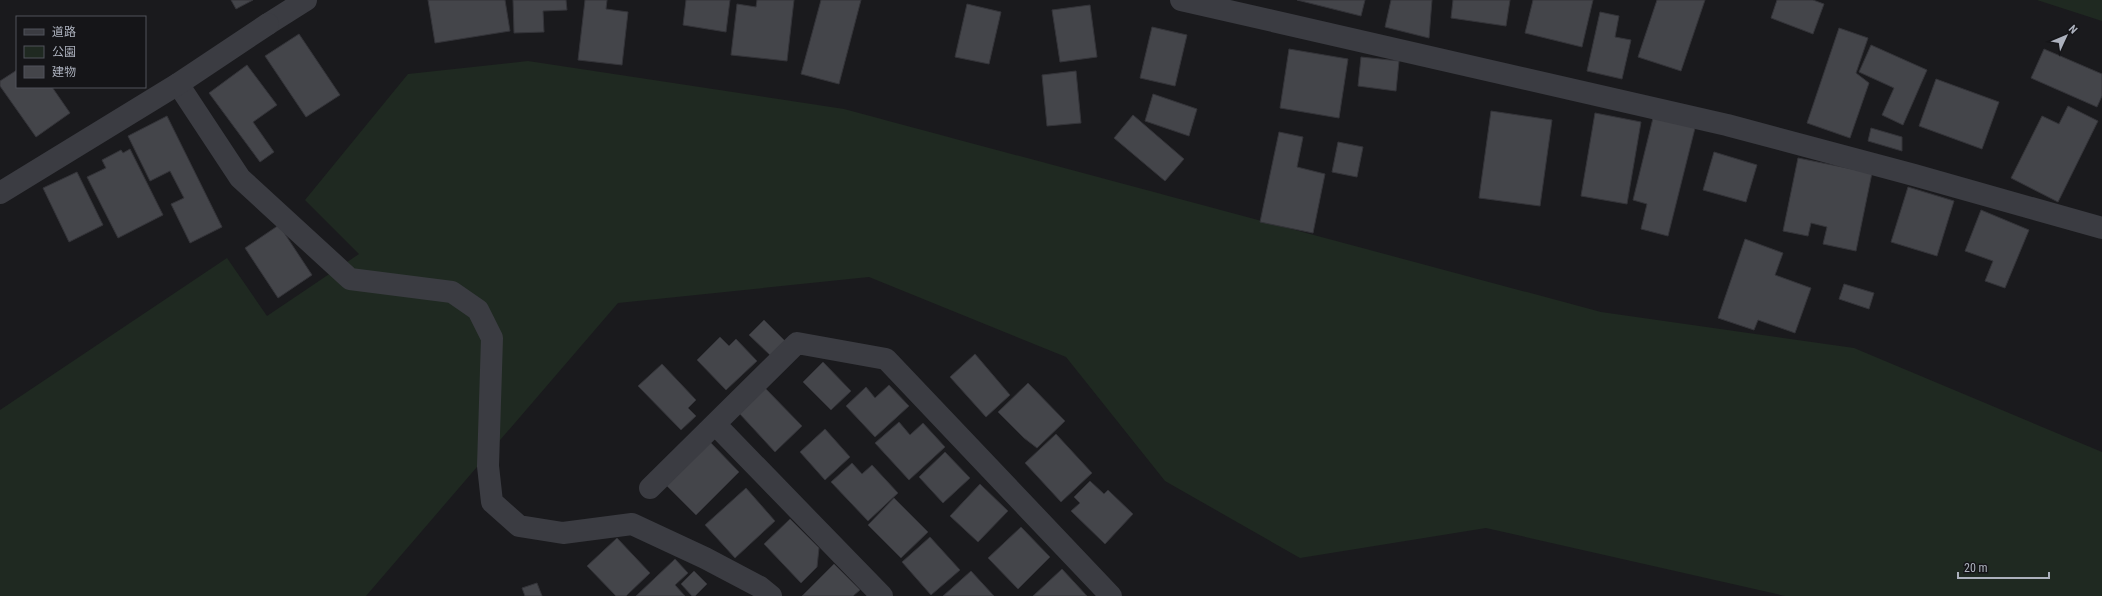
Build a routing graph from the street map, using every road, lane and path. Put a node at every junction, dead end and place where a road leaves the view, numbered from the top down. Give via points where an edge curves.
1 (306, 0) edge
2 (1181, 0) edge
3 (178, 84) junction
4 (0, 193) edge
5 (2102, 228) edge
6 (715, 424) junction
7 (650, 488) dead end
8 (705, 558) junction
9 (745, 596) edge
10 (771, 596) edge
11 (882, 596) edge
12 (1111, 596) edge

1 - 3 street
2 - 5 street via 1727,125
3 - 4 street
3 - 8 street via 240,178 350,279 452,292 478,310 492,338 488,466 492,502 519,526 563,533 632,524
6 - 7 street
6 - 11 street
6 - 12 street via 797,343 886,359
8 - 9 street
8 - 10 street via 760,587

